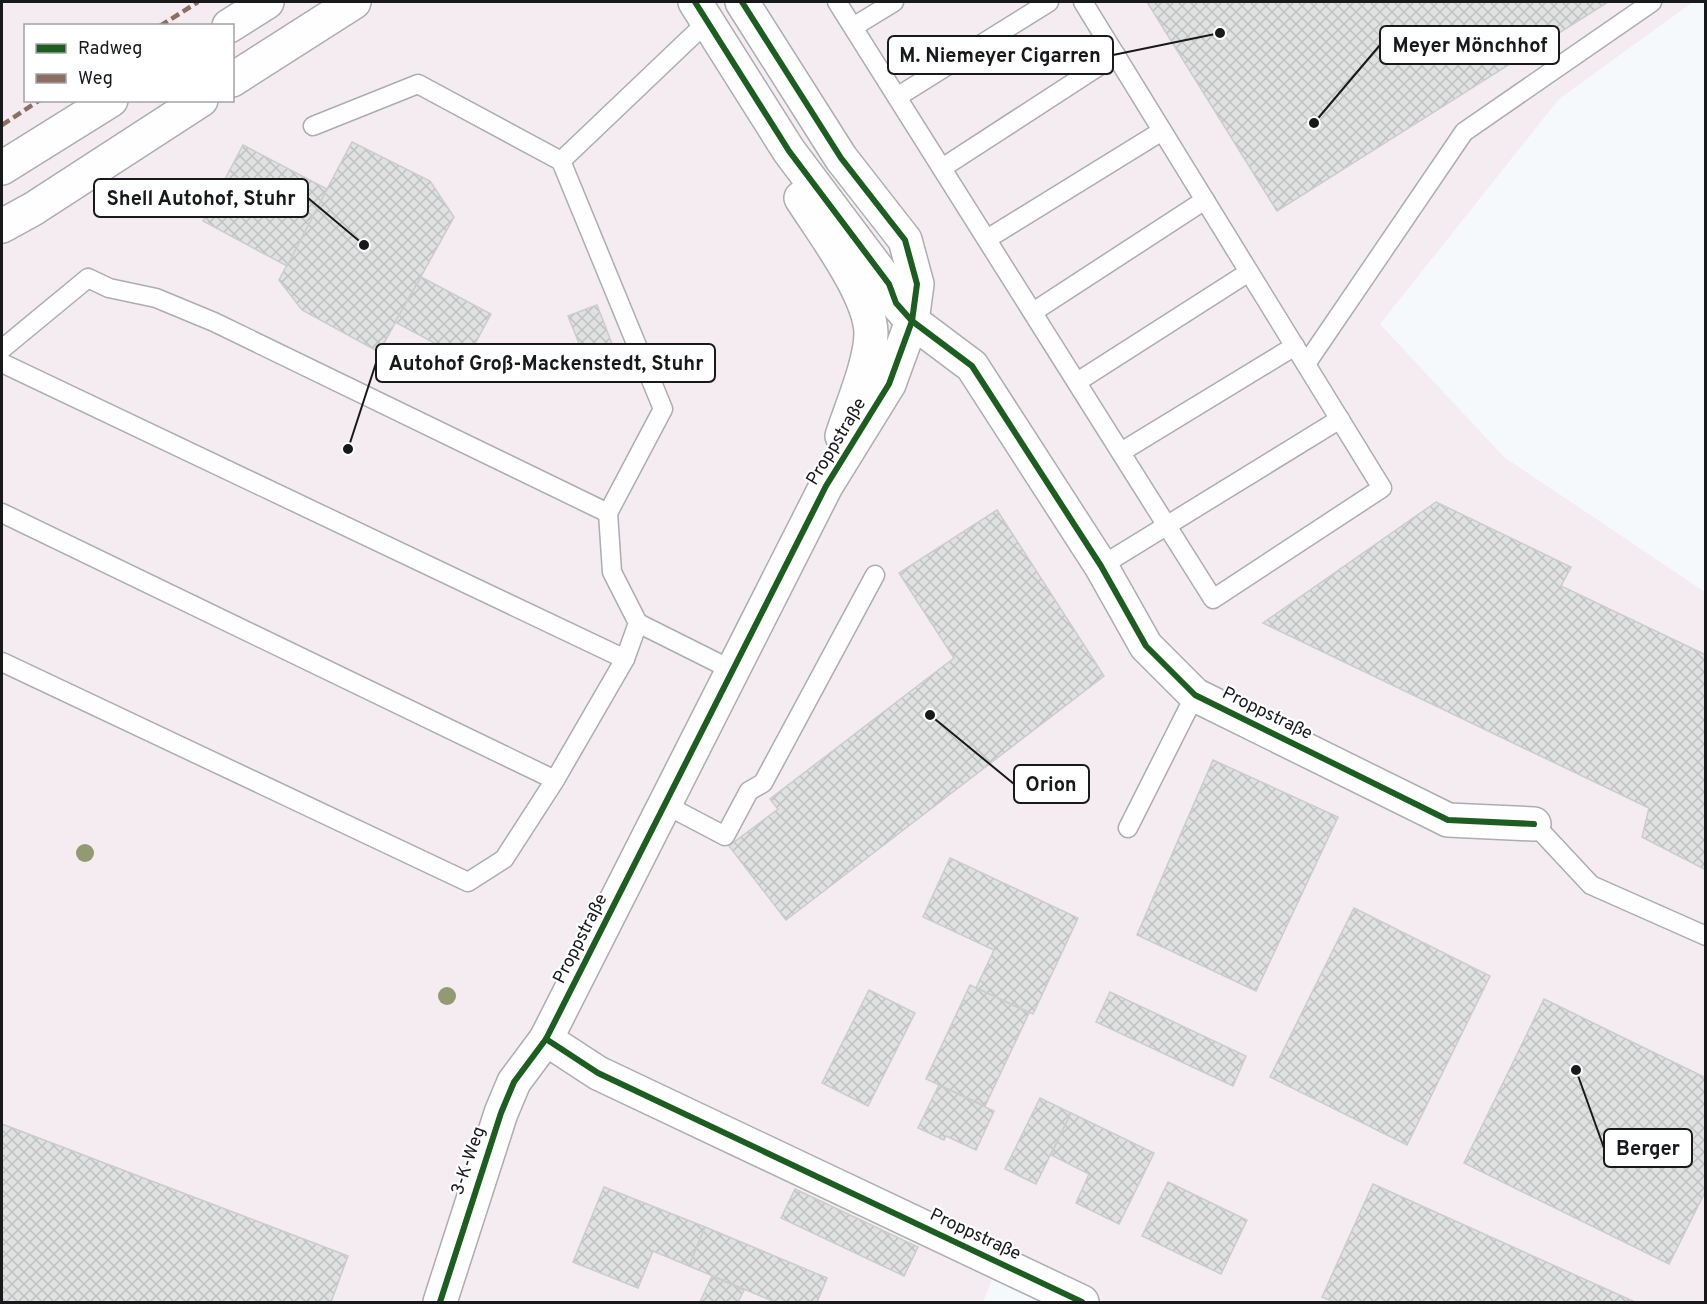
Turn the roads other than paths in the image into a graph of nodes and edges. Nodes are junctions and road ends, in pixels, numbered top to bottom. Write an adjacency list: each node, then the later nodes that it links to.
1 (267, 2): 10 (street)
2 (354, 2): 13 (street)
3 (742, 2): 28 (street, Proppstraße)
4 (837, 2): 11 (lane)
5 (894, 2): 11 (lane)
6 (1049, 2): 14 (lane)
7 (1083, 2): 12 (lane)
8 (1652, 2): 33 (lane)
9 (701, 11): 19 (street, Proppstraße); 20 (lane, Proppstraße)
10 (232, 24)
11 (853, 27): 14 (lane)
12 (1116, 55): 18 (lane); 22 (lane)
13 (234, 79)
14 (897, 97): 22 (lane)
15 (108, 102): 21 (street)
16 (198, 102): 24 (street)
17 (314, 126): 20 (lane)
18 (1162, 130): 23 (lane); 25 (lane)
19 (789, 151): 28 (street, Proppstraße); 29 (street, Proppstraße)
20 (561, 161): 39 (lane)
21 (2, 168)
22 (942, 168): 25 (lane)
23 (1205, 200): 26 (lane); 27 (lane)
24 (2, 226)
25 (987, 239): 27 (lane)
26 (1249, 272): 30 (lane); 34 (lane)
27 (1033, 312): 34 (lane)
28 (912, 321): 29 (street); 37 (street, Proppstraße); 41 (street, Proppstraße)
29 (871, 332): 37 (street, Proppstraße)
30 (1295, 346): 33 (lane); 36 (lane)
31 (2, 349): 39 (lane)
32 (2, 363): 44 (lane)
33 (1306, 364): 35 (lane)
34 (1077, 382): 36 (lane)
35 (1340, 419): 40 (lane); 40 (lane)
36 (1121, 452): 40 (lane)
37 (826, 486): 46 (street, Proppstraße)
38 (2, 513): 48 (lane)
39 (608, 513): 43 (lane)
40 (1167, 524): 41 (lane)
41 (1101, 566): 47 (street, Proppstraße)
42 (875, 575): 49 (lane)
43 (638, 623): 44 (lane); 46 (lane)
44 (625, 659): 48 (lane)
45 (2, 662): 48 (lane)
46 (734, 671): 49 (street, Proppstraße)
47 (1195, 695): 50 (street, Proppstraße); 51 (lane)
48 (555, 780)
49 (666, 805): 53 (street, Proppstraße)
50 (1534, 824): 52 (lane)
51 (1128, 828)
52 (1706, 936)
53 (546, 1039): 54 (street, 3-K-Weg); 55 (street, Proppstraße)
54 (440, 1302)
55 (1082, 1302)

